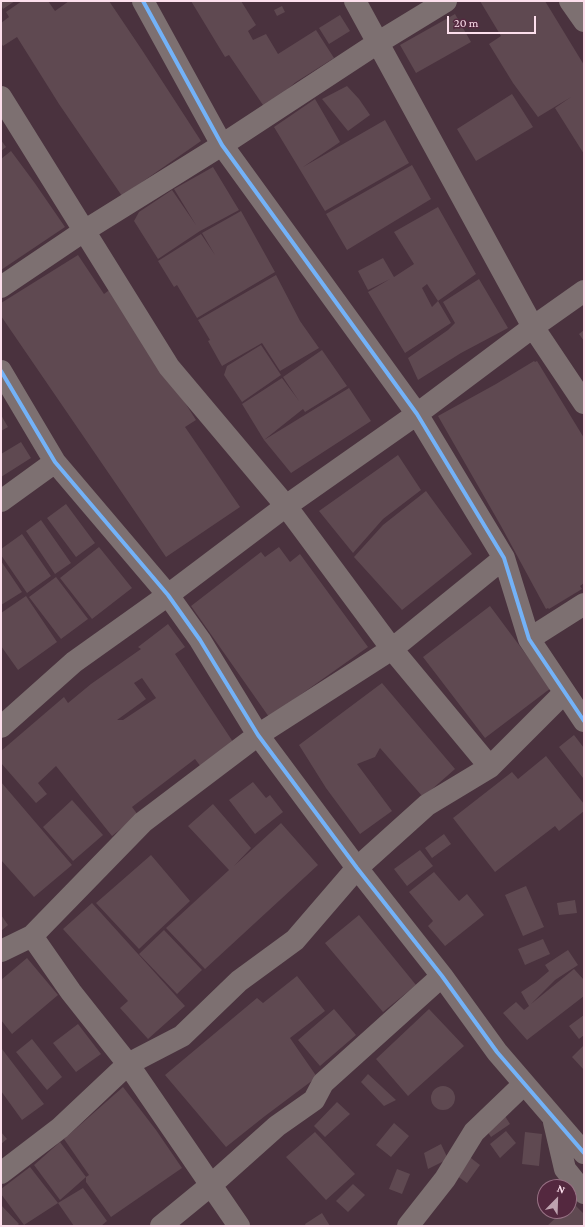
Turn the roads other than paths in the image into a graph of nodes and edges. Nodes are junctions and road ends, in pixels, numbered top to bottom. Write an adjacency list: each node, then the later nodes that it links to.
1 (144, 1): 8 (street)
2 (355, 1): 6 (street)
3 (446, 1): 6 (street)
4 (570, 1): 5 (street)
5 (584, 21)
6 (379, 42): 8 (street); 12 (street)
7 (1, 97): 9 (street)
8 (222, 145): 9 (street); 15 (street)
9 (84, 231): 10 (street); 18 (street)
10 (1, 287)
11 (584, 291): 12 (street)
12 (533, 327): 14 (street); 15 (street)
13 (1, 371): 16 (street)
14 (584, 403)
15 (417, 414): 18 (street); 19 (street)
16 (56, 462): 17 (street); 20 (street)
17 (1, 501)
18 (286, 506): 20 (street); 23 (street)
19 (504, 558): 22 (street); 23 (street)
20 (168, 595): 26 (street); 27 (street)
21 (584, 604): 22 (street)
22 (529, 639): 24 (street)
23 (392, 649): 27 (street); 28 (street)
24 (564, 693): 25 (street); 28 (street)
25 (584, 721)
26 (1, 727)
27 (258, 734): 29 (street); 30 (street)
28 (490, 767): 29 (street)
29 (357, 868): 32 (street); 33 (street)
30 (32, 936): 31 (street); 33 (street)
31 (1, 951)
32 (442, 976): 34 (street); 38 (street)
33 (128, 1064): 37 (street); 38 (street)
34 (524, 1084): 35 (street); 42 (street)
35 (552, 1116): 36 (street); 39 (street)
36 (584, 1153)
37 (1, 1173)
38 (211, 1185): 40 (street); 41 (street)
39 (584, 1193)
40 (161, 1226)
41 (239, 1226)
42 (408, 1226)

